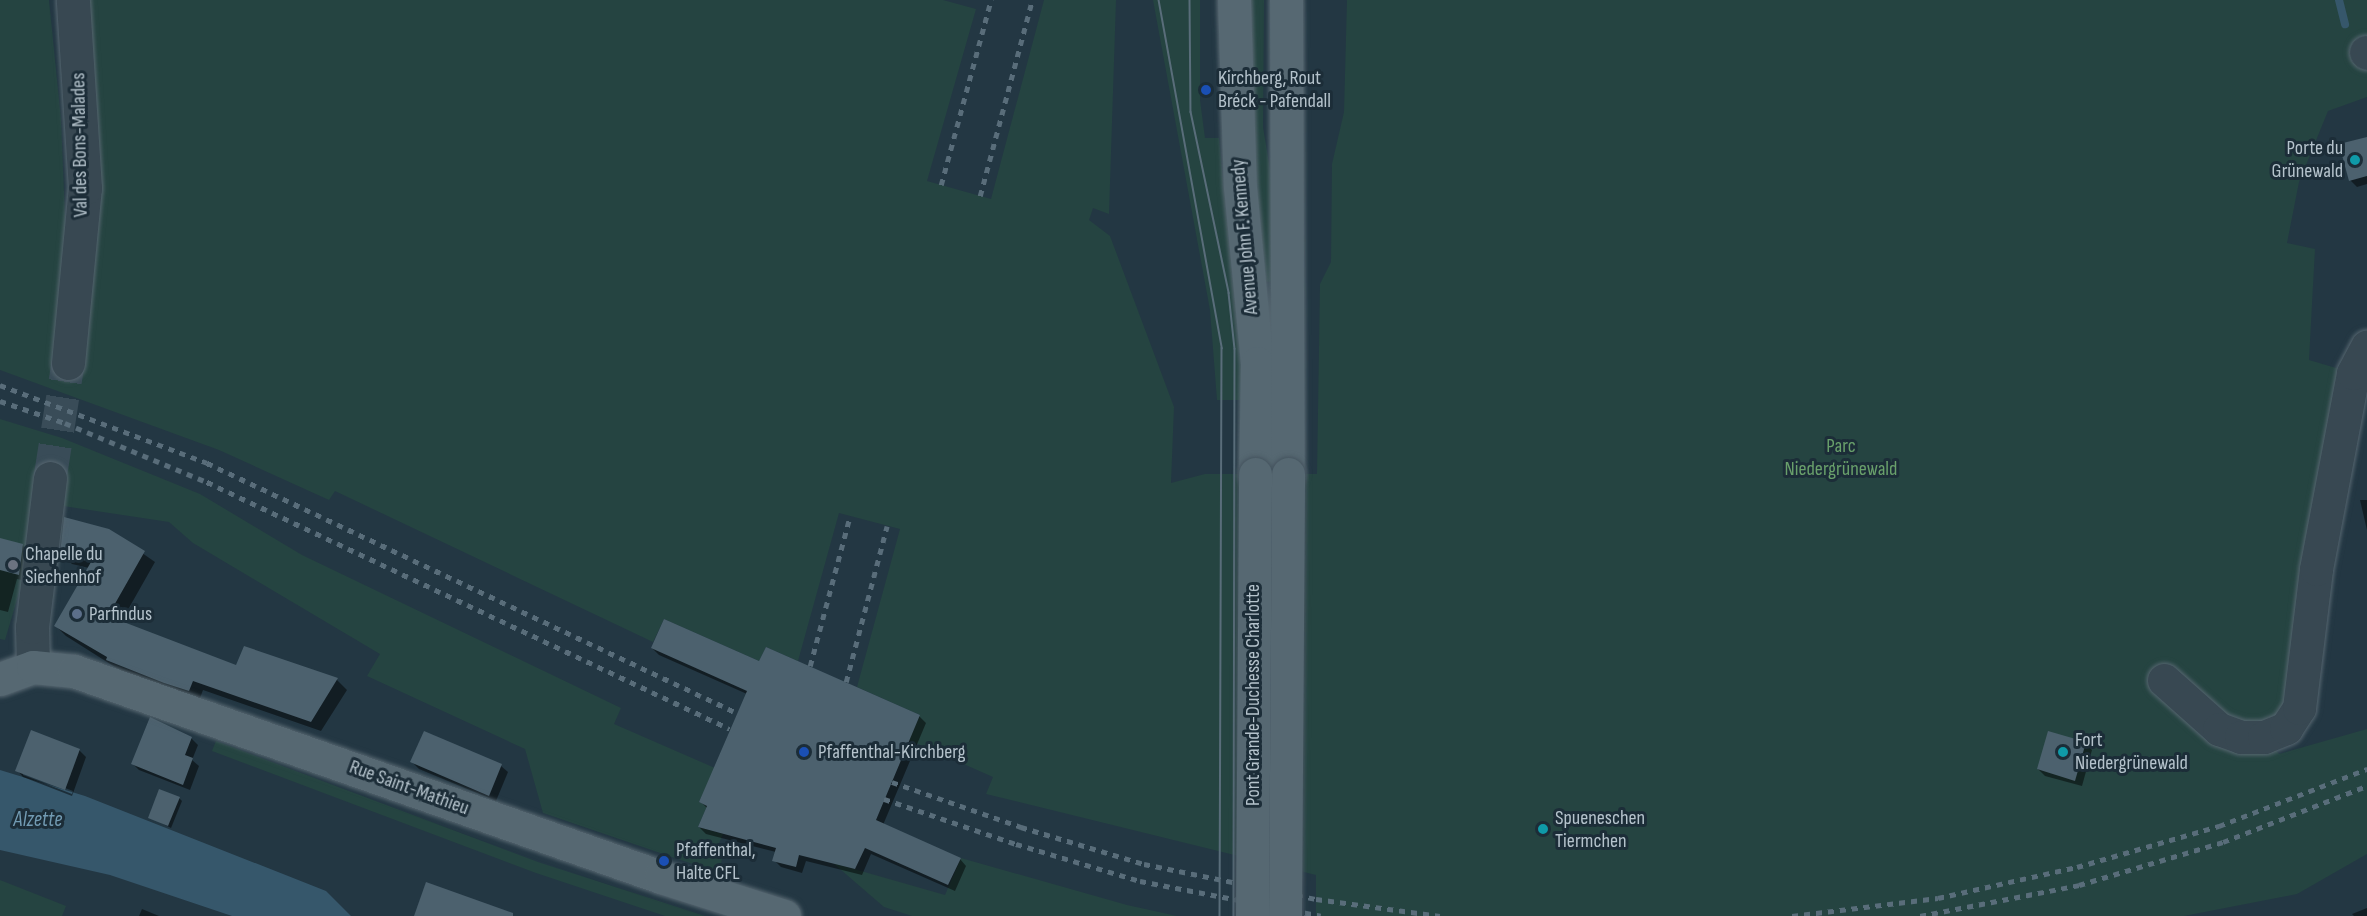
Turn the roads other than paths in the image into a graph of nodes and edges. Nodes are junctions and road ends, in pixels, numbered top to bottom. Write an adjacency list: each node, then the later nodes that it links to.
1 (73, 0): 5 (street, Val des Bons-Malades)
2 (1234, 0): 6 (main road, Avenue John F. Kennedy)
3 (1286, 0): 7 (main road, Avenue John F. Kennedy)
4 (2367, 347): 11 (street)
5 (68, 363)
6 (1255, 474): 13 (main road, Pont Grande-Duchesse Charlotte, bridge)
7 (1288, 474): 14 (main road, Pont Grande-Duchesse Charlotte, bridge)
8 (50, 478): 9 (street)
9 (33, 667): 10 (main road); 12 (main road, Rue Saint-Mathieu)
10 (0, 679)
11 (2164, 680)
12 (784, 916)
13 (1252, 916)
14 (1285, 916)

